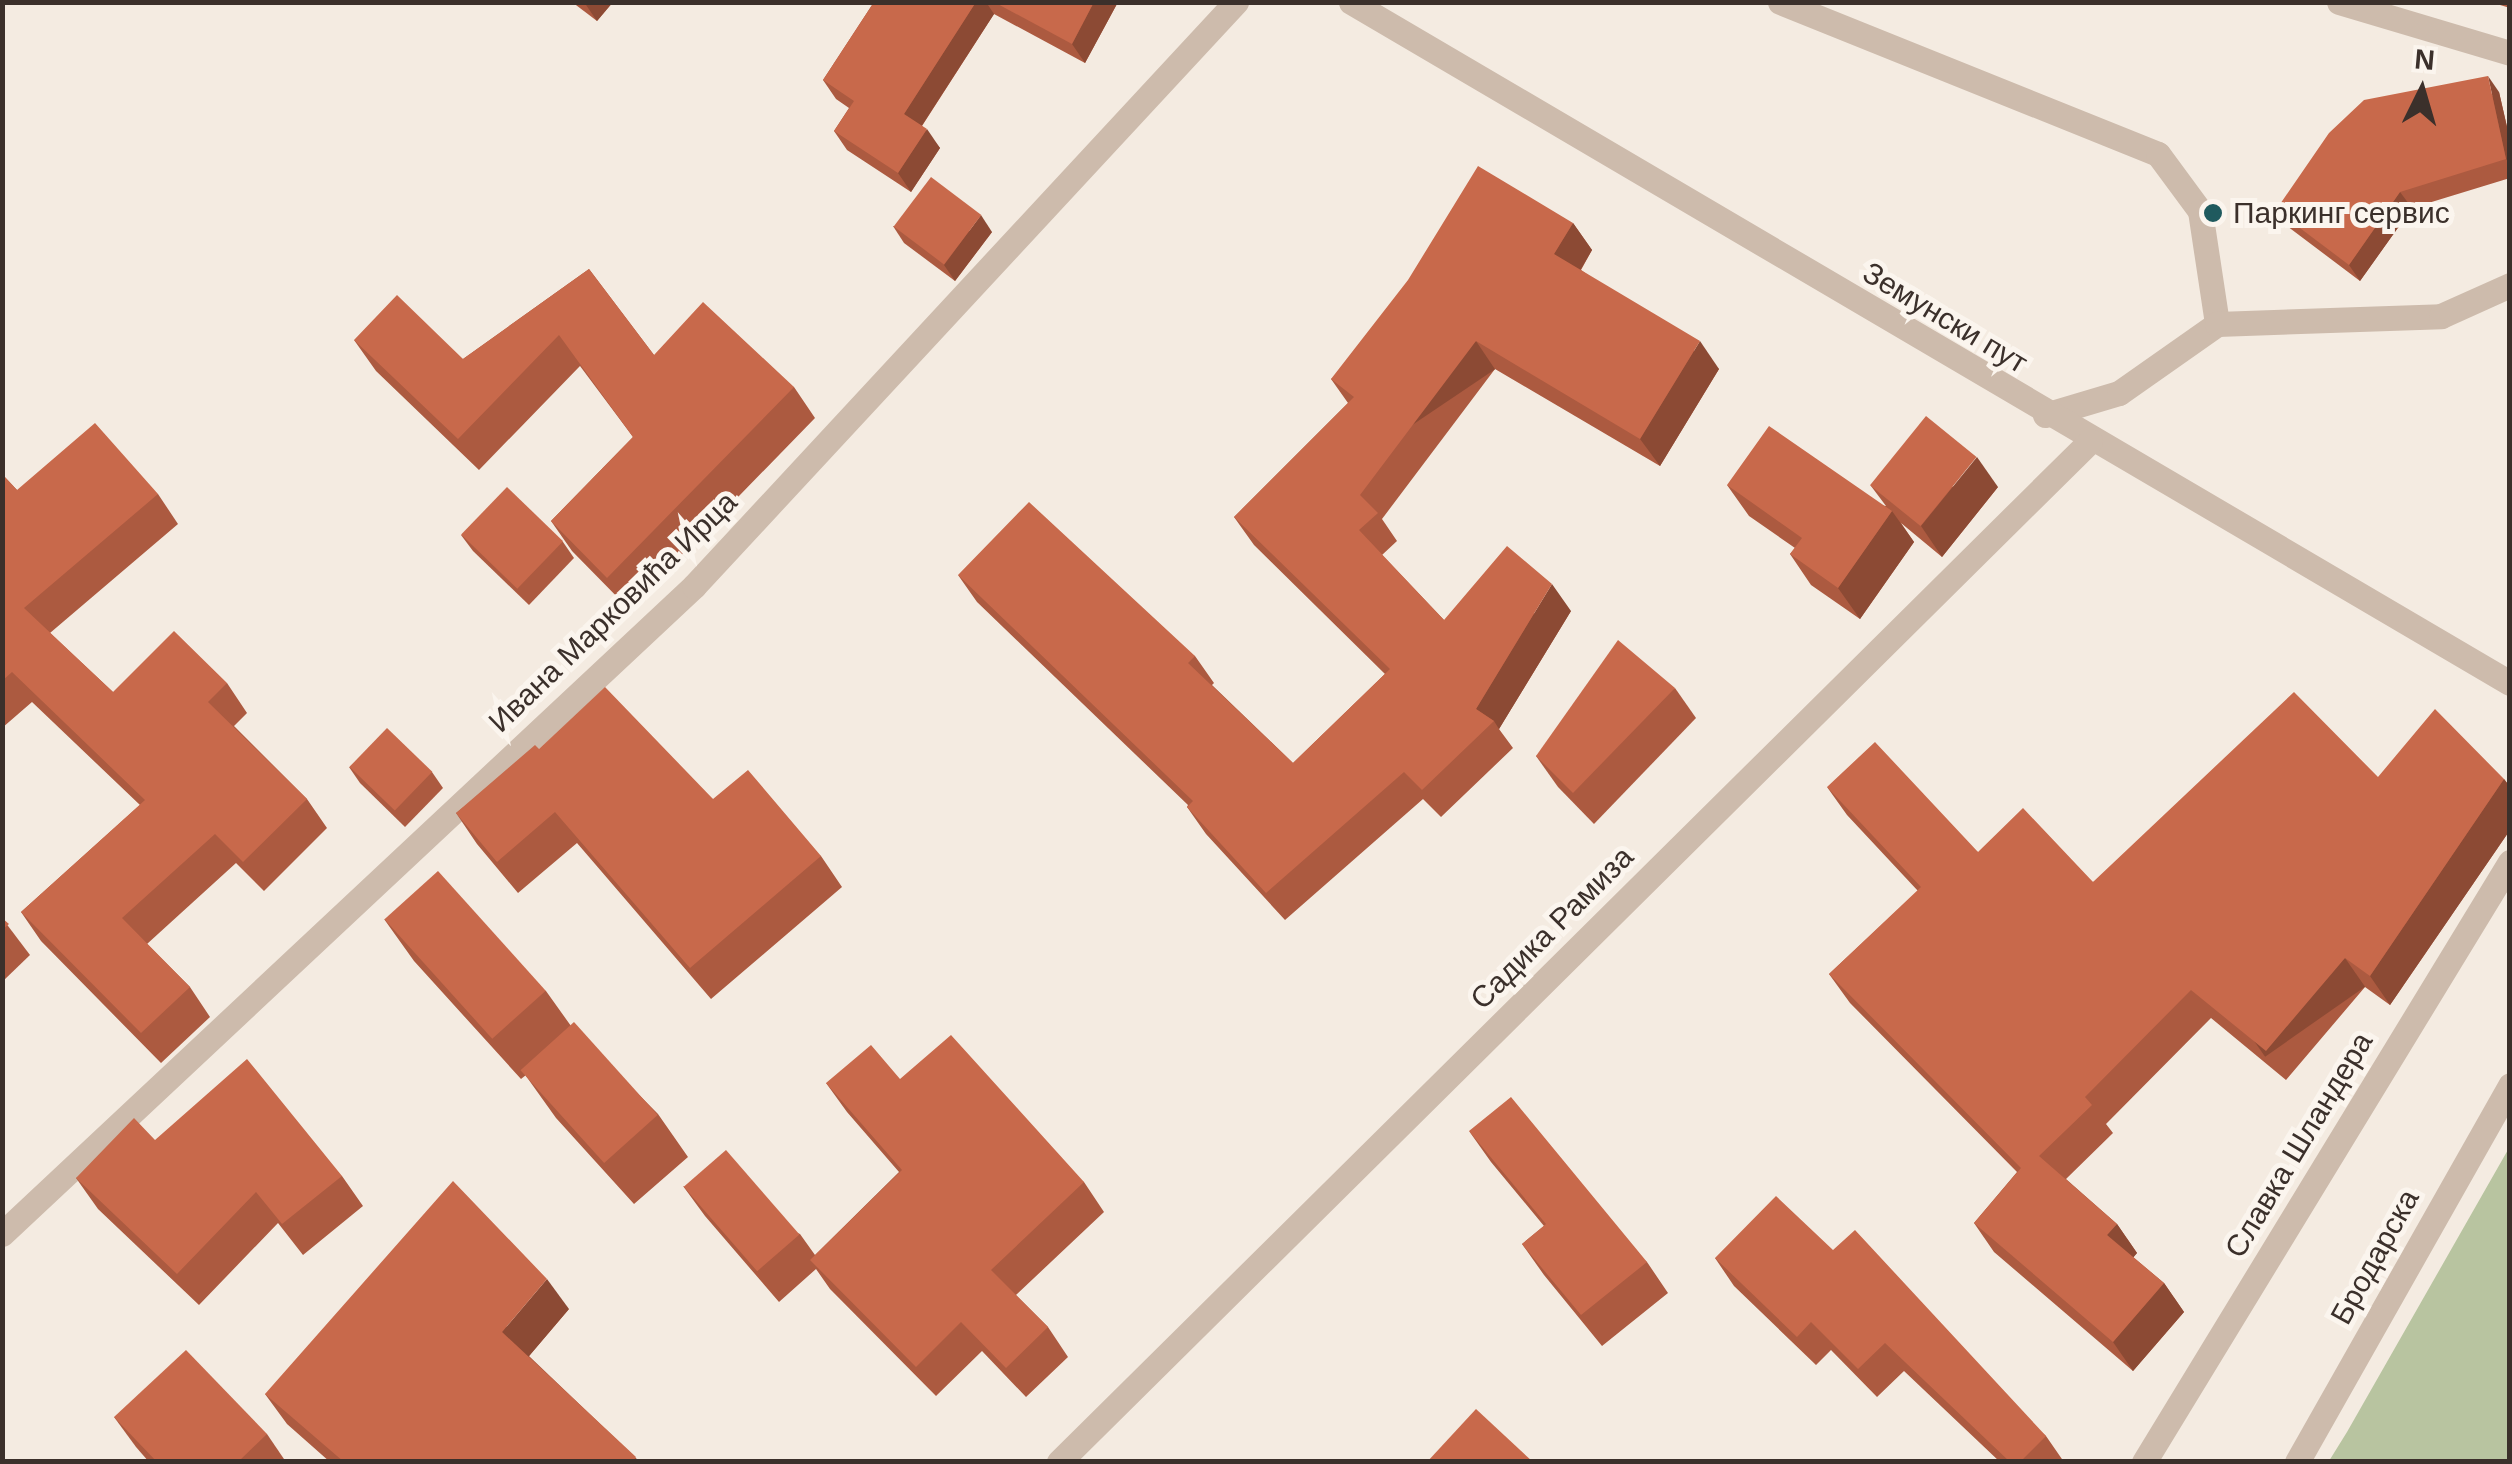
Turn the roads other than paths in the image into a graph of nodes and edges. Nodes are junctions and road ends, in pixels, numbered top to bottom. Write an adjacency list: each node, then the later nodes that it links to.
1 (1236, 2): 13 (street, Ивана Марковића Ирца)
2 (1350, 2): 8 (street, Земунски пут)
3 (1780, 2): 7 (street)
4 (2338, 2): 5 (street)
5 (2510, 54)
6 (2510, 285): 7 (street)
7 (2217, 324): 8 (street)
8 (2044, 414): 9 (street, Земунски пут)
9 (2090, 441): 10 (street, Земунски пут); 14 (street, Садика Рамиза)
10 (2510, 683)
11 (2510, 862): 15 (street, Славка Шландера)
12 (2510, 1085): 16 (street, Бродарска)
13 (2, 1234)
14 (1059, 1462)
15 (2144, 1462)
16 (2298, 1462)

